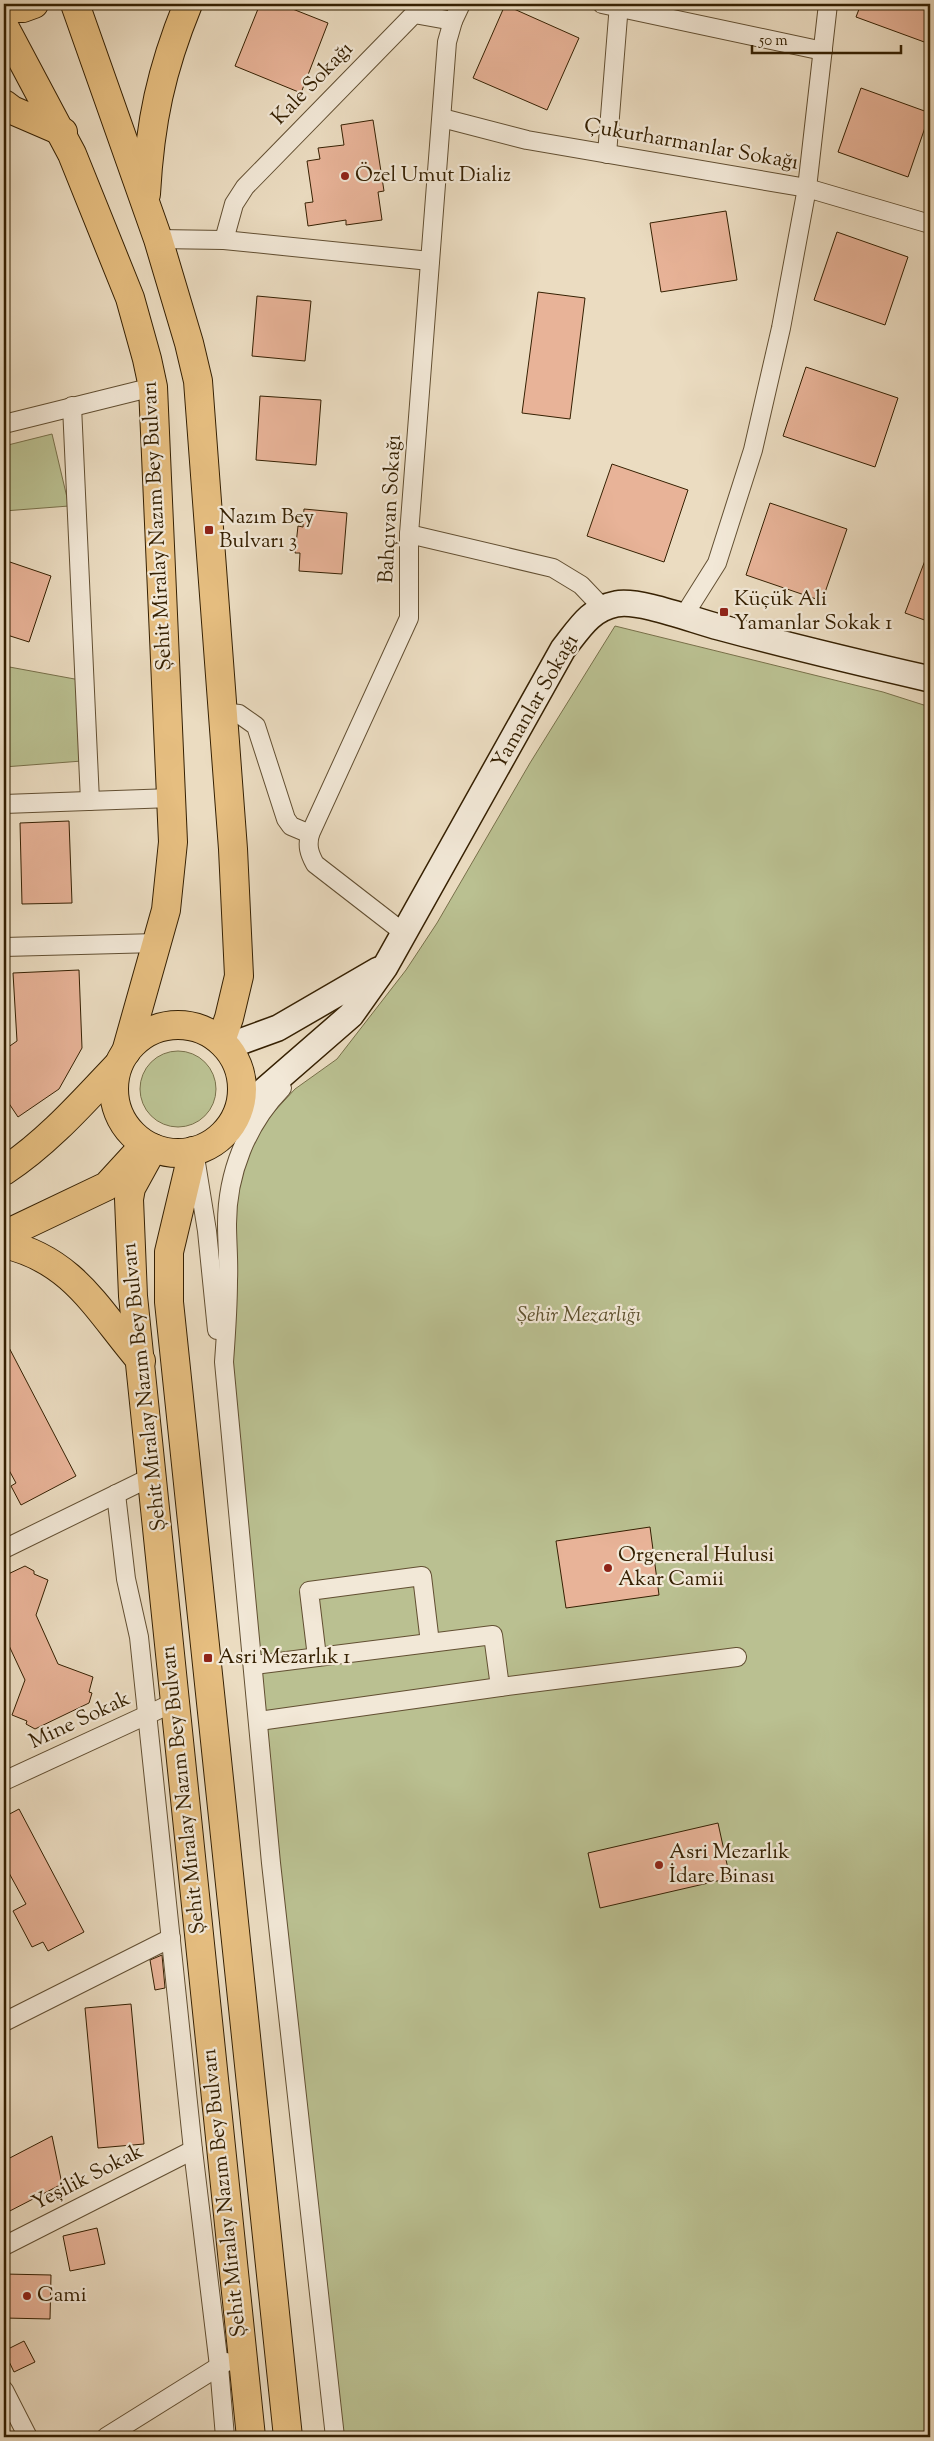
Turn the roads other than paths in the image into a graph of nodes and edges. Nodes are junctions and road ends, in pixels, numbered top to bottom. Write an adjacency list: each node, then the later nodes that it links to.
1 (34, 4): 7 (main road)
2 (75, 4): 17 (main road)
3 (188, 4): 17 (main road)
4 (461, 4): 9 (street)
5 (828, 4): 11 (street)
6 (613, 5): 11 (street); 15 (street)
7 (4, 8)
8 (414, 9): 9 (street, Kale Sokağı); 20 (street, Kale Sokağı)
9 (453, 21): 13 (street, Bahçıvan Sokağı)
10 (4, 26): 14 (main road, Şehit Miralay Nazım Bey Bulvarı)
11 (823, 51): 16 (street)
12 (4, 104): 14 (main road)
13 (442, 118): 15 (street, Çukurharmanlar Sokağı); 21 (street, Bahçıvan Sokağı)
14 (63, 132): 22 (main road, Şehit Miralay Nazım Bey Bulvarı)
15 (607, 154): 16 (street, Çukurharmanlar Sokağı)
16 (807, 188): 18 (street, Çukurharmanlar Sokağı); 27 (street)
17 (145, 205): 19 (main road)
18 (930, 224)
19 (158, 239): 20 (street); 29 (main road)
20 (224, 240): 21 (street)
21 (430, 261): 25 (street, Bahçıvan Sokağı)
22 (153, 387): 23 (street); 30 (main road, Şehit Miralay Nazım Bey Bulvarı)
23 (72, 406): 24 (street); 31 (street)
24 (4, 424)
25 (409, 534): 26 (street); 33 (street, Bahçıvan Sokağı)
26 (602, 607): 27 (street); 34 (street, Yamanlar Sokağı)
27 (683, 617): 28 (street)
28 (930, 679)
29 (222, 712): 33 (street); 38 (main road)
30 (172, 798): 31 (street); 35 (main road, Şehit Miralay Nazım Bey Bulvarı)
31 (90, 801): 32 (street)
32 (4, 804)
33 (310, 834): 34 (street)
34 (404, 933): 37 (street, Yamanlar Sokağı)
35 (158, 942): 36 (street); 39 (main road, Şehit Miralay Nazım Bey Bulvarı)
36 (4, 948)
37 (385, 967): 38 (street); 40 (street, Yamanlar Sokağı)
38 (223, 1044): 39 (main road); 41 (main road)
39 (122, 1058): 42 (main road); 44 (main road)
40 (293, 1066): 41 (street, Yamanlar Sokağı); 48 (street)
41 (236, 1115): 43 (main road)
42 (149, 1146): 43 (main road); 45 (main road); 47 (main road, Şehit Miralay Nazım Bey Bulvarı)
43 (194, 1151): 48 (street); 71 (main road, Şehit Miralay Nazım Bey Bulvarı)
44 (4, 1171)
45 (4, 1235)
46 (4, 1244): 47 (main road)
47 (141, 1361): 49 (main road, Şehit Miralay Nazım Bey Bulvarı)
48 (224, 1362): 55 (street)
49 (153, 1476): 50 (street); 57 (main road, Şehit Miralay Nazım Bey Bulvarı)
50 (116, 1494): 51 (street); 58 (street)
51 (4, 1549)
52 (430, 1643): 53 (street); 53 (street); 56 (street)
53 (317, 1657): 55 (street)
54 (737, 1657): 56 (street)
55 (254, 1665): 59 (street)
56 (500, 1687): 59 (street)
57 (175, 1702): 58 (street, Mine Sokak); 65 (main road, Şehit Miralay Nazım Bey Bulvarı)
58 (148, 1714): 60 (street, Mine Sokak); 61 (street)
59 (259, 1721): 72 (street)
60 (4, 1781)
61 (171, 1938): 62 (street); 63 (street)
62 (4, 2022)
63 (193, 2150): 64 (street, Yeşilik Sokak); 65 (street)
64 (4, 2246)
65 (230, 2359): 68 (street); 69 (street); 70 (main road, Şehit Miralay Nazım Bey Bulvarı)
66 (4, 2390): 67 (street)
67 (28, 2437)
68 (106, 2437)
69 (225, 2437)
70 (251, 2437)
71 (288, 2437)
72 (335, 2437)

